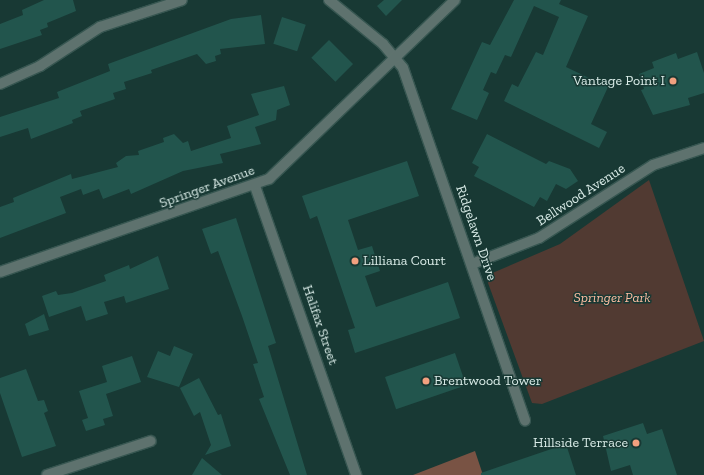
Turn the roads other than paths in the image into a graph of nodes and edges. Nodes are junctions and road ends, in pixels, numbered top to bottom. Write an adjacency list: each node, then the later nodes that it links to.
1 (182, 0): 5 (street)
2 (329, 0): 4 (street, Ridgelawn Drive)
3 (455, 0): 4 (street, Springer Avenue)
4 (395, 58): 7 (street, Springer Avenue); 8 (street, Ridgelawn Drive)
5 (0, 84)
6 (704, 148): 8 (street, Bellwood Avenue)
7 (256, 186): 9 (street, Springer Avenue); 13 (street, Halifax Street)
8 (472, 264): 10 (street, Ridgelawn Drive)
9 (0, 272)
10 (525, 422)
11 (151, 441): 12 (street)
12 (47, 475)
13 (356, 475)

